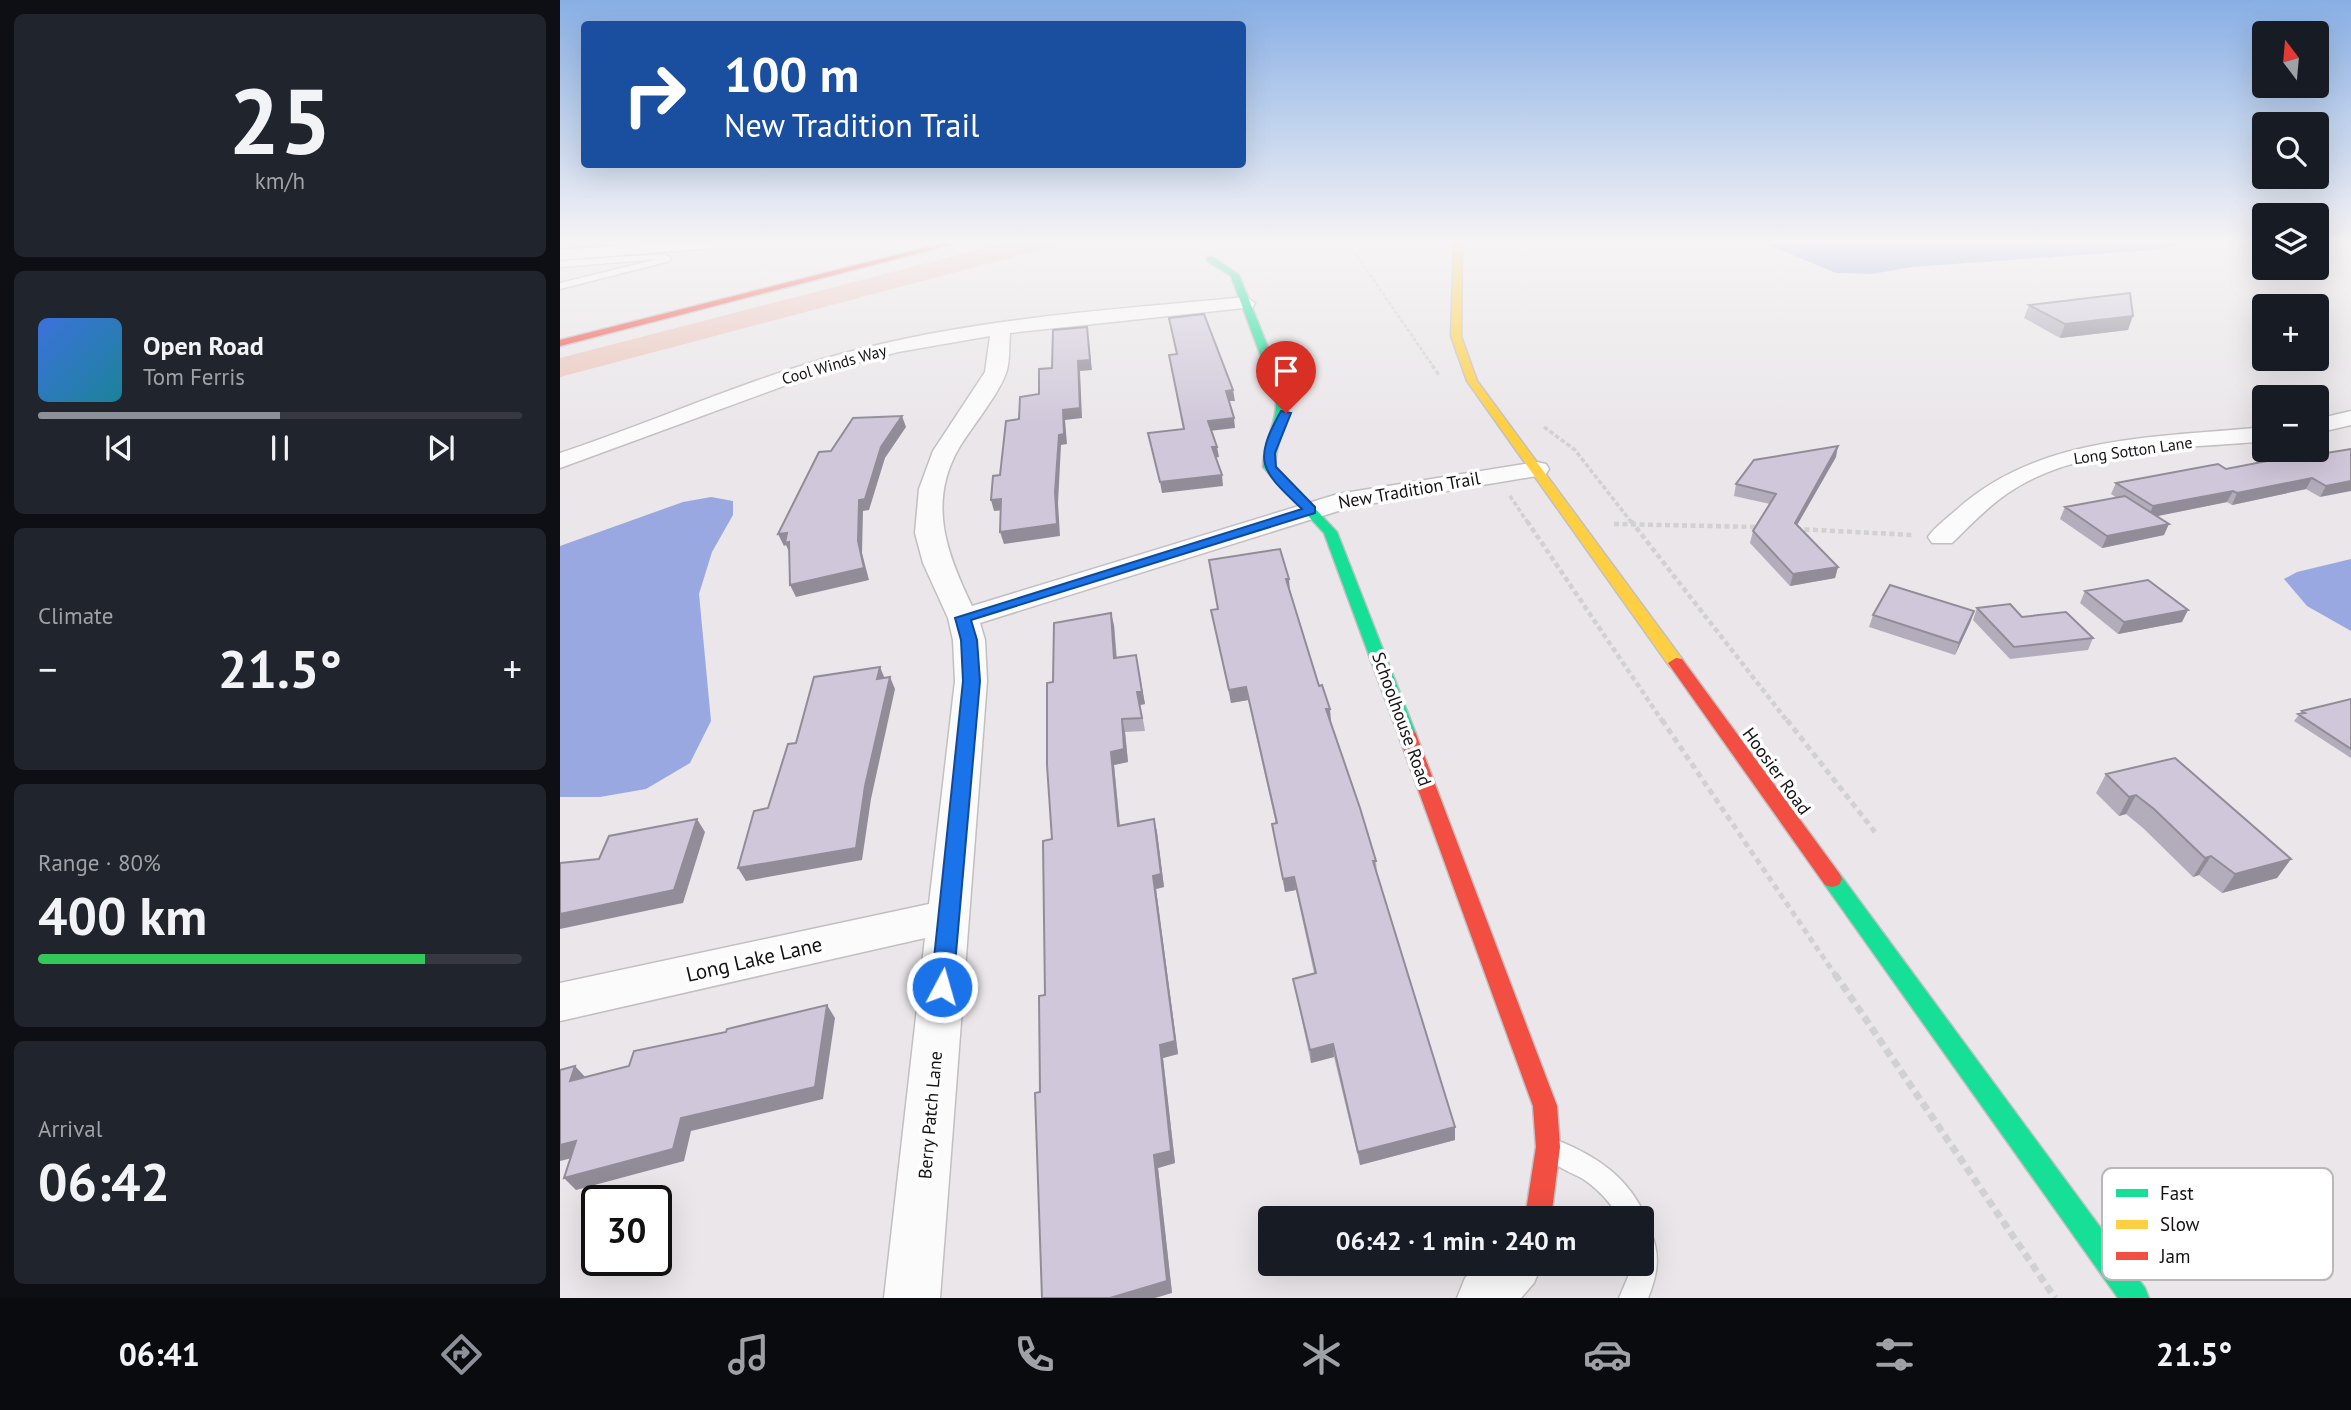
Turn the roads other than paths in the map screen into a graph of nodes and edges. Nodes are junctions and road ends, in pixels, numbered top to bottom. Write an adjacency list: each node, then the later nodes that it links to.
1 (1246, 303): 12 (main road, Schoolhouse Road)
2 (715, 304): 6 (main road)
3 (1240, 304): 5 (street, Cool Winds Way)
4 (1455, 304): 11 (main road, Hoosier Road)
5 (1001, 328): 10 (street, Cool Winds Way); 14 (street, Berry Patch Lane)
6 (560, 343)
7 (2351, 418): 8 (street)
8 (2329, 423)
9 (2252, 435): 13 (street, Long Sotton Lane)
10 (560, 461)
11 (1531, 461): 12 (street, New Tradition Trail); 12 (street, New Tradition Trail); 20 (main road, Hoosier Road)
12 (1302, 503): 14 (street, New Tradition Trail); 17 (main road, Schoolhouse Road)
13 (1942, 537)
14 (958, 608): 15 (street, Berry Patch Lane)
15 (949, 916): 16 (street, Long Lake Lane); 24 (street, Berry Patch Lane)
16 (560, 1002)
17 (1548, 1147): 18 (main road, Schoolhouse Road); 19 (lane)
18 (1540, 1206)
19 (1626, 1206)
20 (2102, 1252)
21 (1504, 1276): 25 (street)
22 (1643, 1276): 26 (lane)
23 (2122, 1280): 27 (main road, Hoosier Road)
24 (912, 1298)
25 (1485, 1298)
26 (1633, 1298)
27 (2135, 1298)

